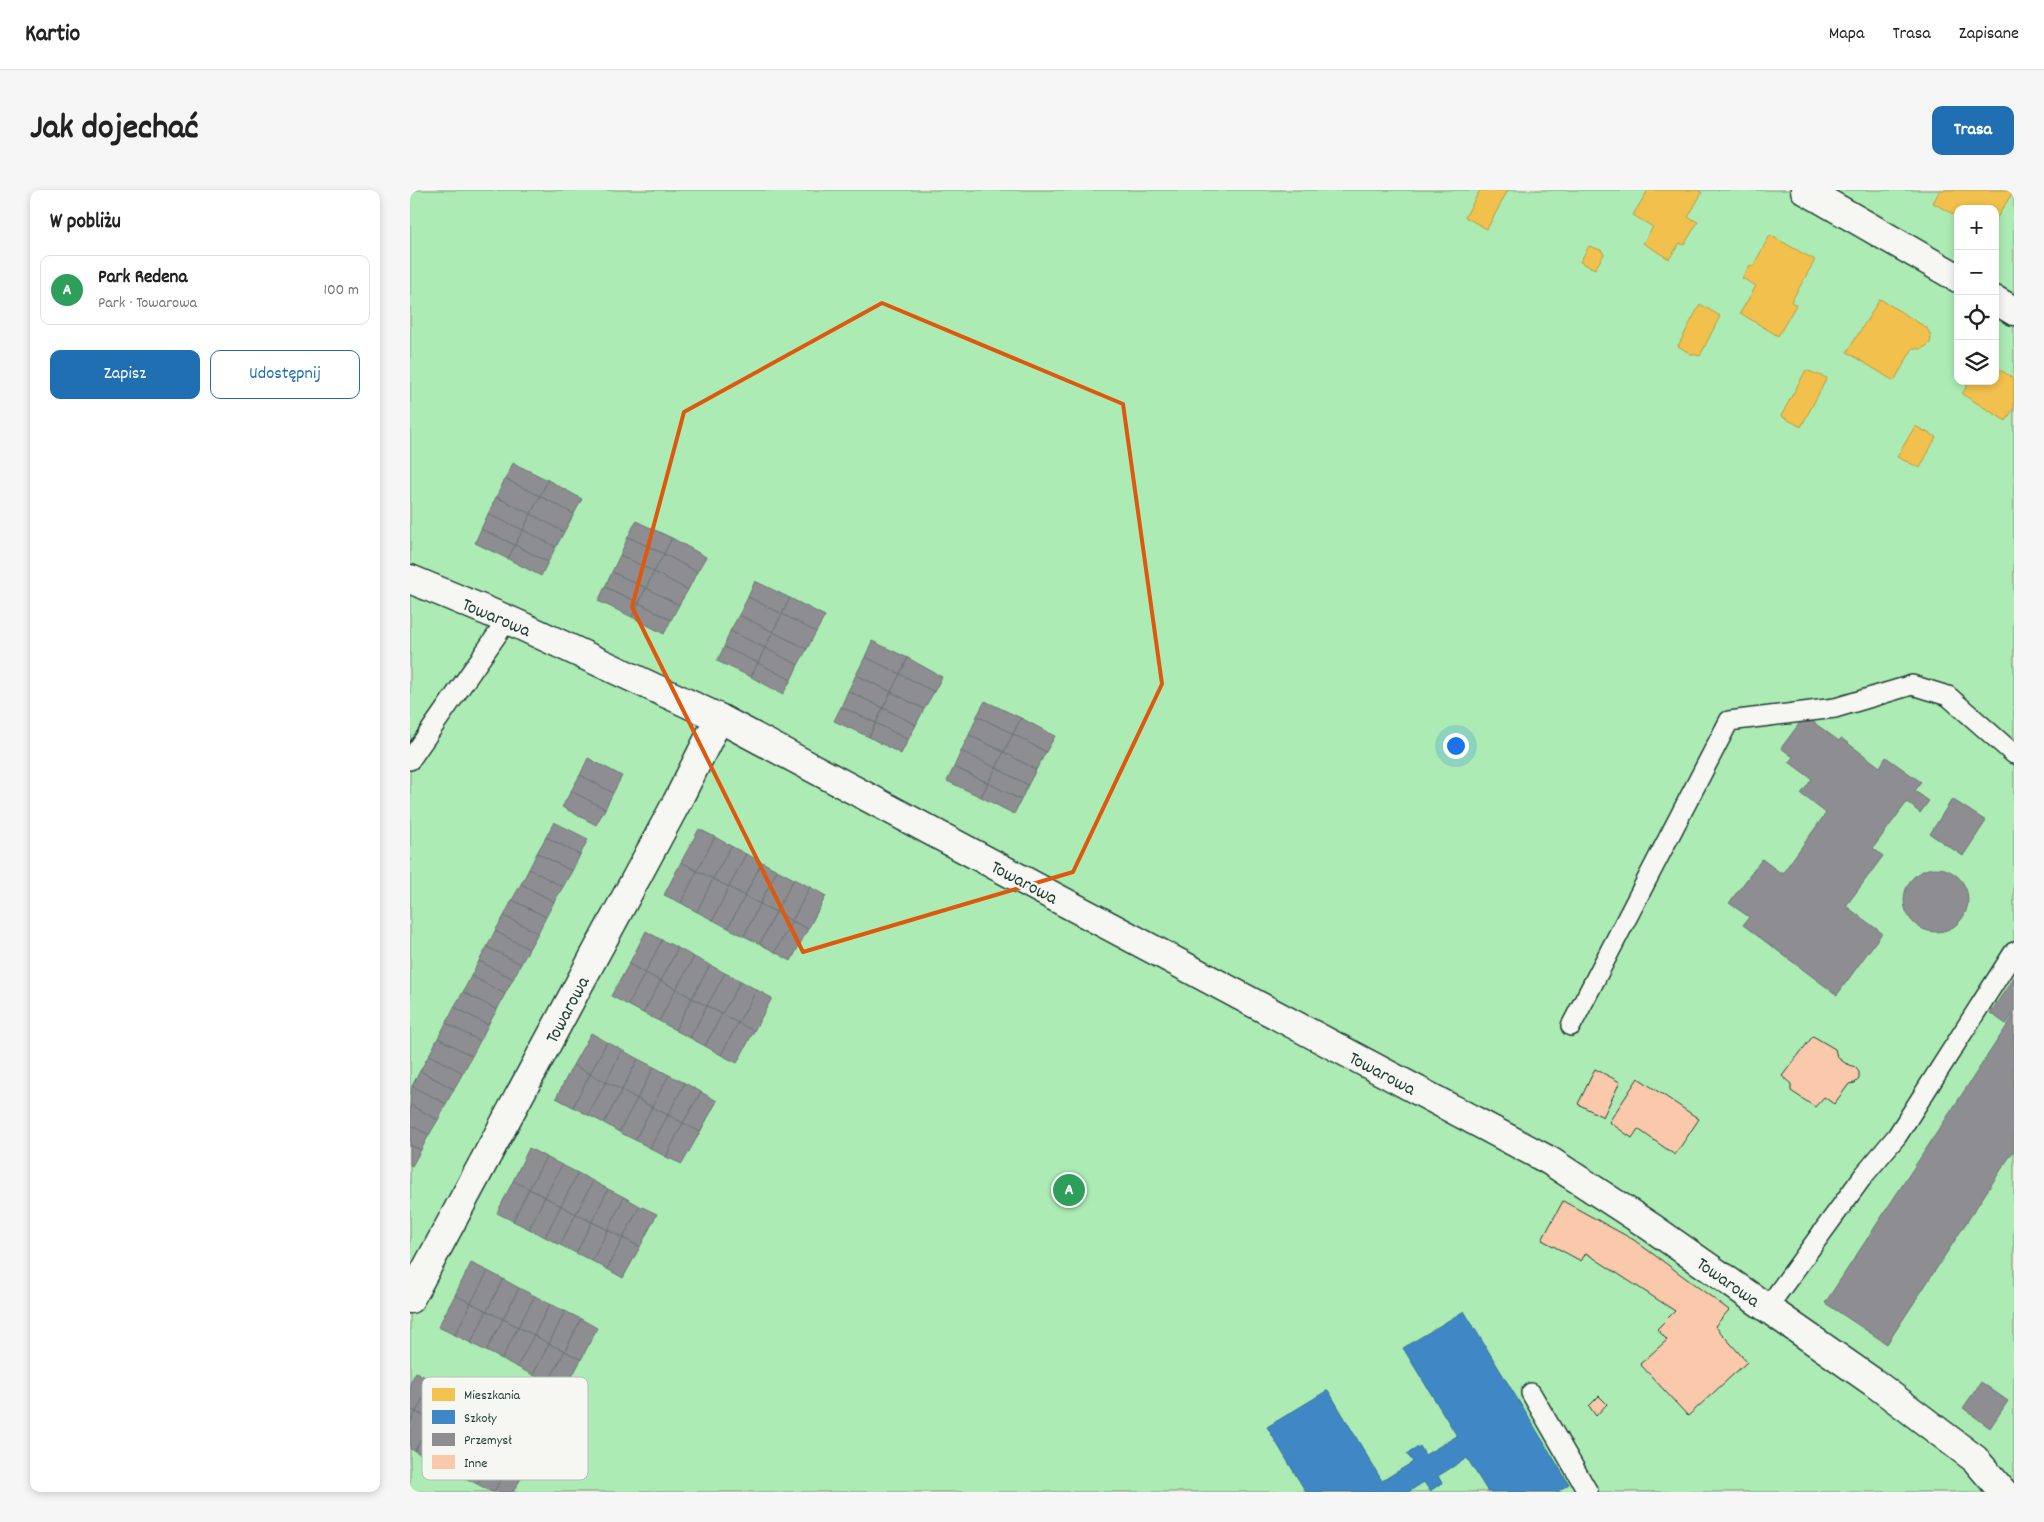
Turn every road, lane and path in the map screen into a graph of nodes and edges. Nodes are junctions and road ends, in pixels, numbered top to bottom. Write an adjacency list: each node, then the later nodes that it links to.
1 (1805, 190): 2 (street)
2 (1954, 276)
3 (1999, 302): 4 (street)
4 (2014, 311)
5 (410, 579): 6 (street, Towarowa)
6 (508, 619): 7 (street, Towarowa); 9 (lane)
7 (719, 718): 12 (street, Towarowa); 13 (street, Towarowa)
8 (2014, 754): 11 (lane)
9 (410, 760)
10 (2014, 952): 13 (lane)
11 (1572, 1026)
12 (410, 1299)
13 (1767, 1308): 16 (street, Towarowa)
14 (1531, 1393): 15 (lane)
15 (1588, 1492)
16 (2003, 1492)

